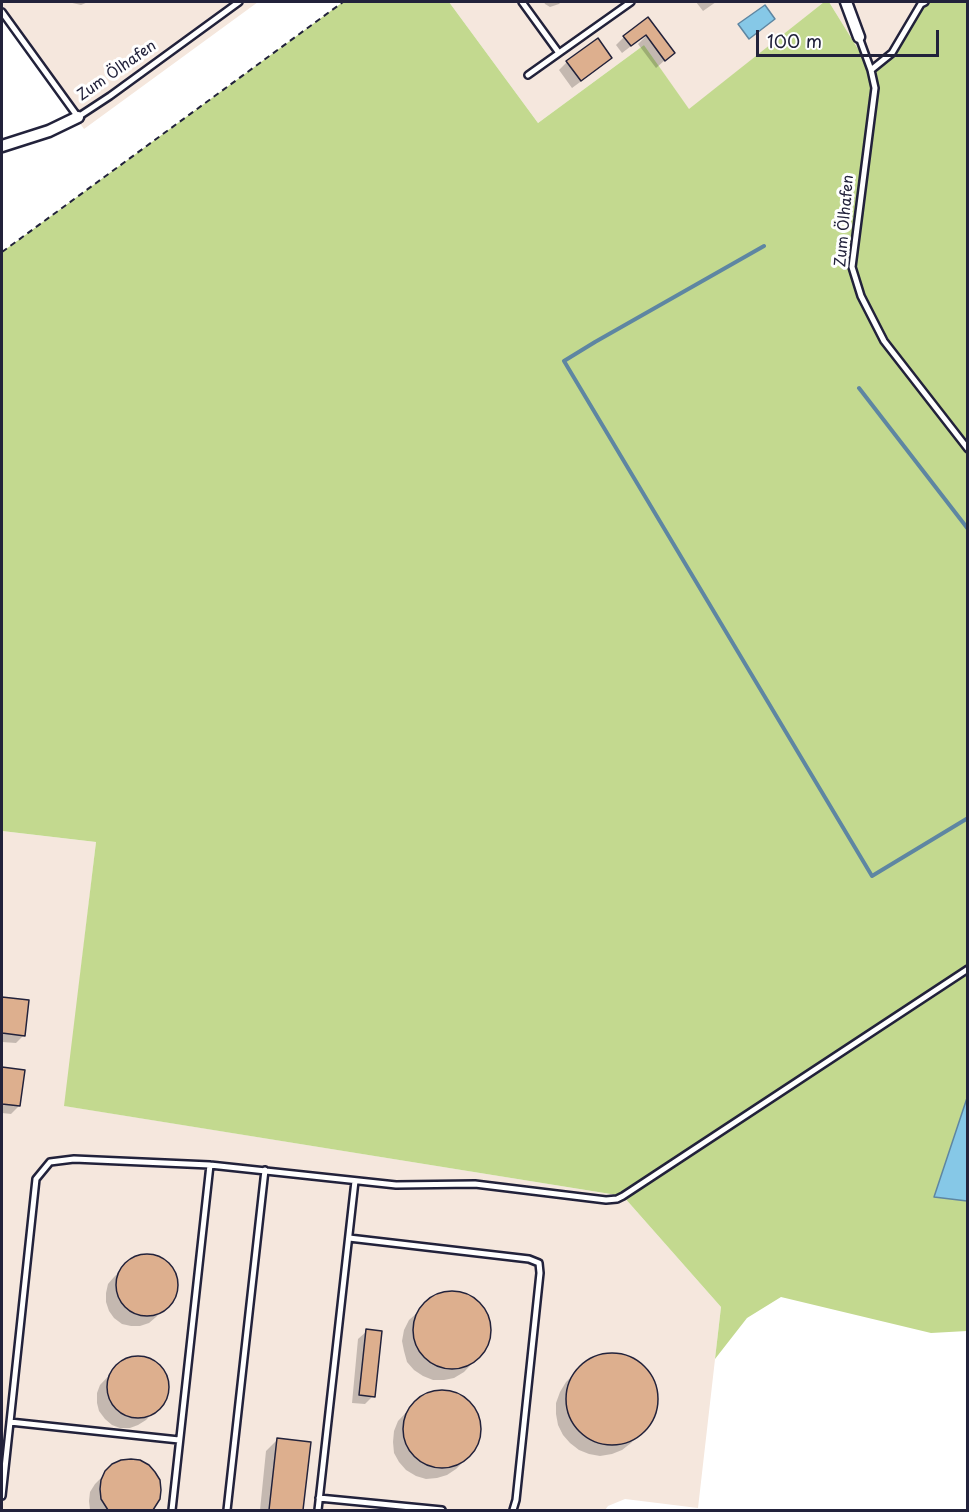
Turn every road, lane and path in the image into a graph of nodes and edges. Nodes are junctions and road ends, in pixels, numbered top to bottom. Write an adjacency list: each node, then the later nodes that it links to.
1 (239, 2): 12 (lane, Zum Ölhafen)
2 (343, 2): 14 (path)
3 (522, 2): 9 (lane)
4 (631, 2): 9 (lane)
5 (846, 2): 8 (street, Zum Ölhafen)
6 (925, 2): 10 (lane)
7 (2, 12): 12 (lane)
8 (859, 37): 10 (lane, Zum Ölhafen)
9 (559, 52): 11 (lane)
10 (871, 70): 15 (lane, Zum Ölhafen)
11 (528, 75)
12 (78, 117): 13 (street, Zum Ölhafen)
13 (2, 146)
14 (2, 252)
15 (968, 449)
16 (968, 969): 19 (lane)
17 (210, 1165): 18 (lane); 21 (lane); 22 (lane)
18 (265, 1170): 19 (lane); 26 (lane)
19 (355, 1181): 20 (lane)
20 (349, 1238): 24 (lane); 29 (lane)
21 (10, 1422): 22 (lane); 23 (lane)
22 (179, 1440): 25 (lane)
23 (2, 1496)
24 (319, 1498): 27 (lane); 28 (lane)
25 (172, 1510)
26 (227, 1510)
27 (318, 1510)
28 (442, 1510)
29 (513, 1510)

